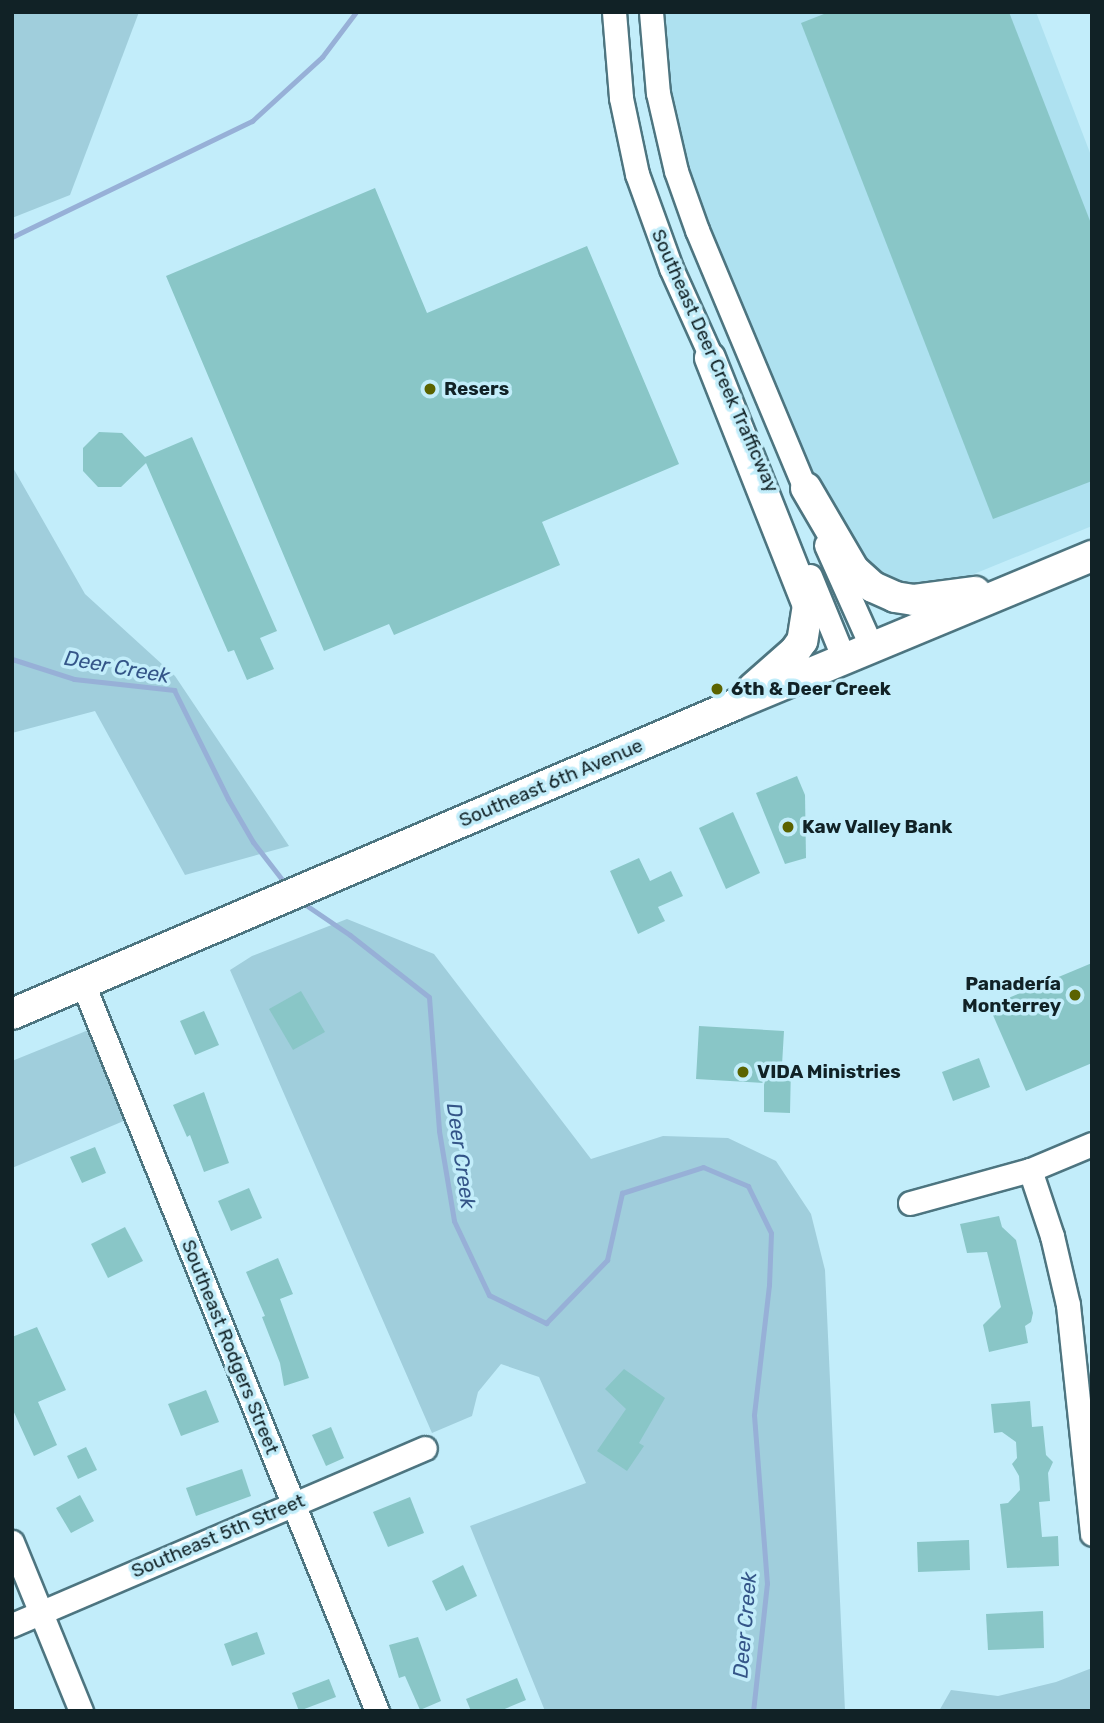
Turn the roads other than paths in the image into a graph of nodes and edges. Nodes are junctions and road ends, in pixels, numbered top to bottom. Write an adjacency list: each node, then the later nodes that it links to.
1 (614, 12): 3 (street, Southeast Deer Creek Trafficway)
2 (651, 12): 4 (street, Southeast Deer Creek Trafficway)
3 (710, 358): 8 (street, Southeast Deer Creek Trafficway); 9 (main road)
4 (806, 488): 6 (main road); 7 (street, Southeast Deer Creek Trafficway)
5 (1092, 556): 6 (main road, Southeast 6th Avenue)
6 (1014, 587): 7 (main road, Southeast 6th Avenue)
7 (872, 648): 8 (main road, Southeast 6th Avenue)
8 (844, 659): 9 (main road, Southeast 6th Avenue)
9 (734, 705): 10 (main road, Southeast 6th Avenue)
10 (83, 984): 11 (main road, Southeast 6th Avenue); 16 (street, Southeast Rodgers Street)
11 (12, 1014)
12 (1092, 1144): 13 (street)
13 (1030, 1170): 14 (street); 17 (street)
14 (910, 1203)
15 (425, 1448): 16 (street, Southeast 5th Street)
16 (293, 1503): 19 (street, Southeast 5th Street); 22 (street, Southeast Rodgers Street)
17 (1092, 1534)
18 (12, 1542): 19 (street)
19 (41, 1612): 20 (street, Southeast 5th Street); 21 (street)
20 (12, 1625)
21 (81, 1711)
22 (377, 1711)

